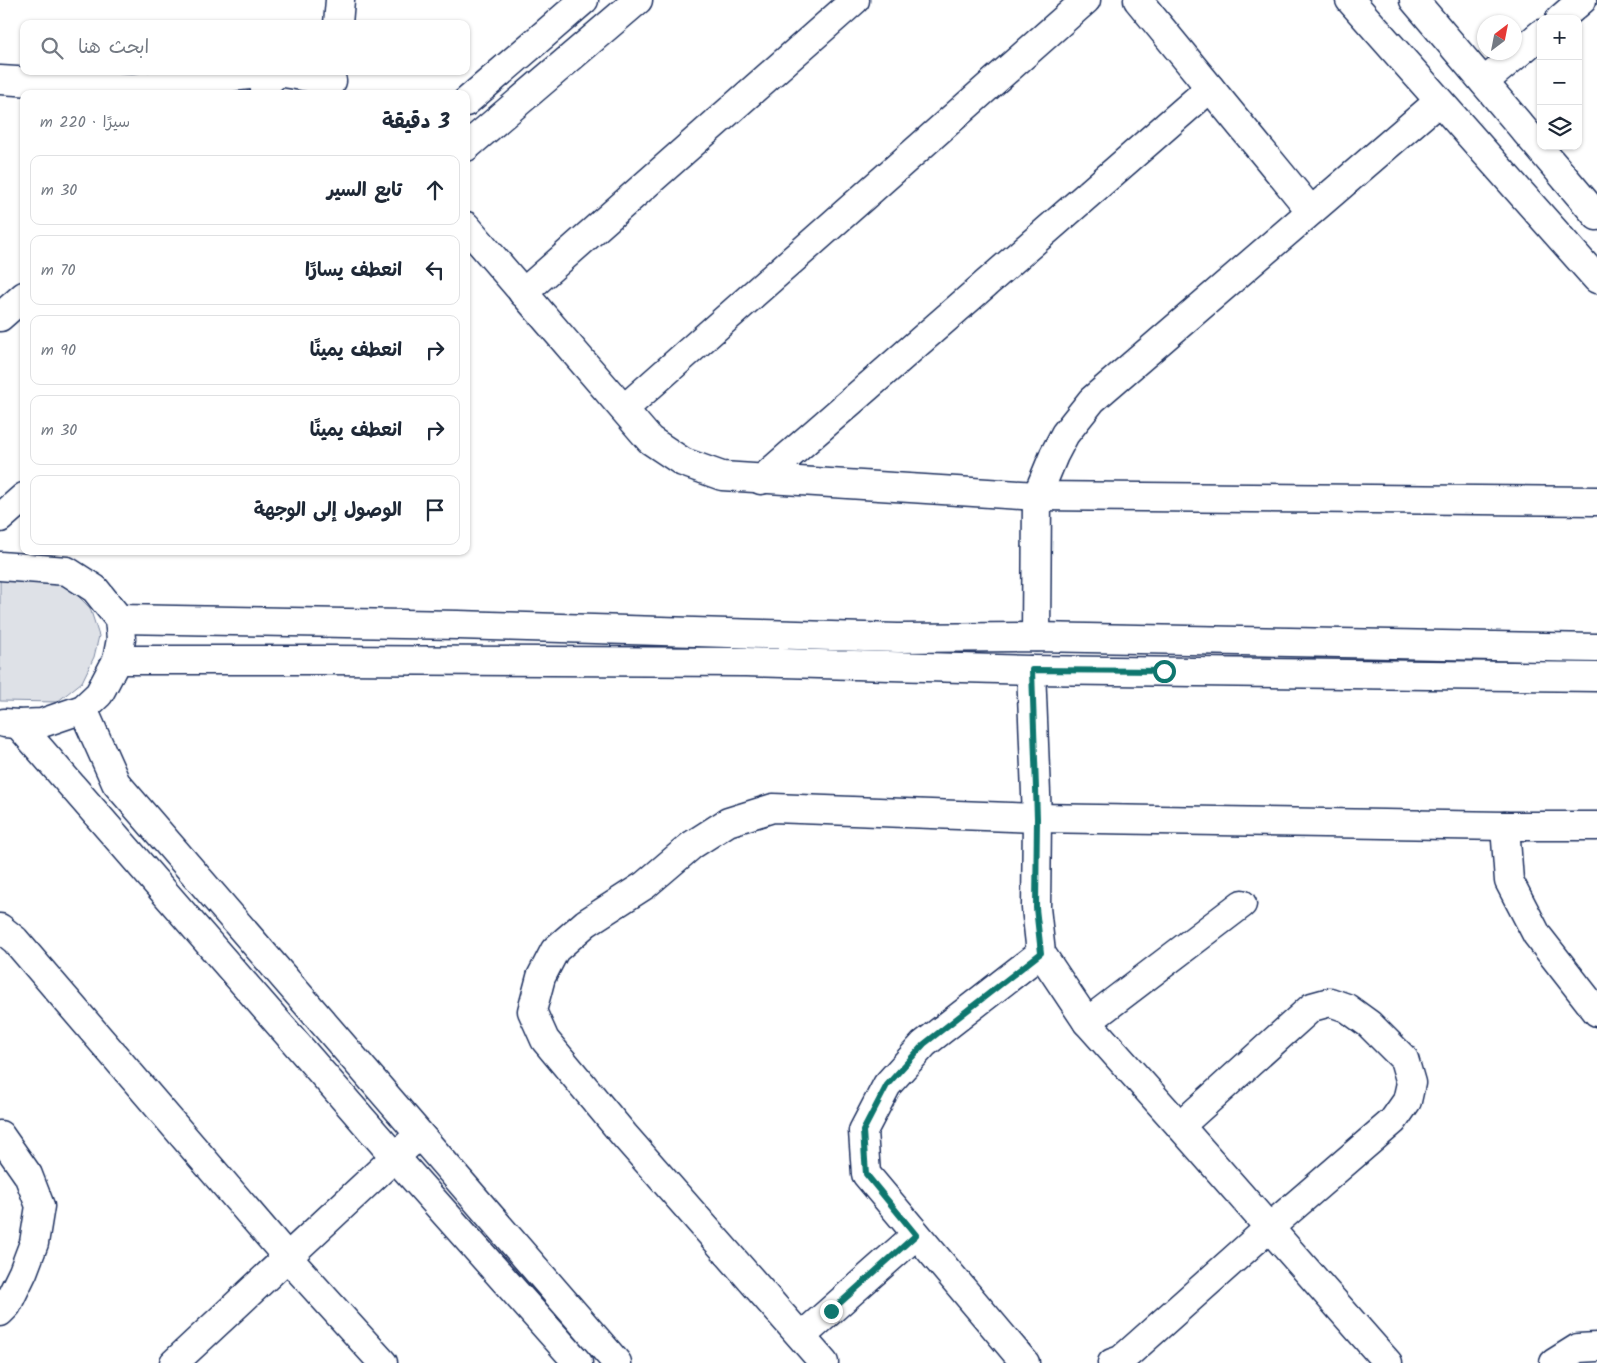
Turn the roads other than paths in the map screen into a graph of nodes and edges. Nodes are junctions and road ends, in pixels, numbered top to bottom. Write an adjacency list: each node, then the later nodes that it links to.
1 (340, 0): 11 (street)
2 (584, 0): 21 (street)
3 (638, 0): 23 (street)
4 (855, 0): 28 (street)
5 (1086, 0): 31 (street)
6 (1138, 0): 19 (street)
7 (1350, 0): 22 (street)
8 (1414, 0): 18 (street)
9 (1582, 0): 10 (street)
10 (1565, 15)
11 (338, 20)
12 (1537, 37): 18 (street)
13 (251, 75): 16 (street)
14 (275, 75): 20 (street)
15 (296, 75): 17 (street)
16 (0, 80)
17 (337, 82)
18 (1484, 82): 25 (street)
19 (1210, 88): 24 (street); 32 (street)
20 (258, 90)
21 (470, 99)
22 (1438, 102): 24 (street); 27 (street)
23 (470, 144)
24 (1312, 211): 33 (street)
25 (1597, 216)
26 (470, 231): 28 (street)
27 (1597, 279)
28 (523, 292): 31 (street)
29 (20, 300): 30 (street)
30 (0, 317)
31 (624, 410): 32 (street)
32 (761, 480): 33 (street)
33 (1038, 496): 35 (street); 40 (street)
34 (20, 500): 36 (street)
35 (1597, 501)
36 (0, 518)
37 (70, 561): 38 (street); 39 (street)
38 (0, 566)
39 (119, 619): 40 (street); 42 (street)
40 (1036, 637): 41 (street)
41 (1597, 648)
42 (117, 660): 43 (street); 45 (street)
43 (1032, 670): 44 (street); 47 (street)
44 (1597, 677)
45 (83, 709): 46 (street); 57 (street)
46 (9, 723): 58 (street)
47 (1037, 818): 48 (street); 52 (street); 63 (street)
48 (1505, 826): 49 (street); 53 (street)
49 (1597, 826)
50 (1242, 904): 54 (street)
51 (0, 928): 61 (street)
52 (1041, 953): 54 (street); 60 (street)
53 (1597, 1012)
54 (1087, 1022): 55 (street)
55 (1180, 1126): 59 (street); 59 (street)
56 (0, 1135): 62 (street)
57 (419, 1135): 58 (street); 68 (street)
58 (395, 1157): 61 (street); 67 (street)
59 (1269, 1228): 71 (street); 72 (street)
60 (916, 1235): 63 (street); 70 (street)
61 (288, 1258): 65 (street); 66 (street)
62 (0, 1312)
63 (802, 1336): 69 (street)
64 (1597, 1347): 73 (street)
65 (174, 1363)
66 (383, 1363)
67 (578, 1363)
68 (617, 1363)
69 (824, 1363)
70 (1025, 1363)
71 (1112, 1363)
72 (1388, 1363)
73 (1554, 1363)

